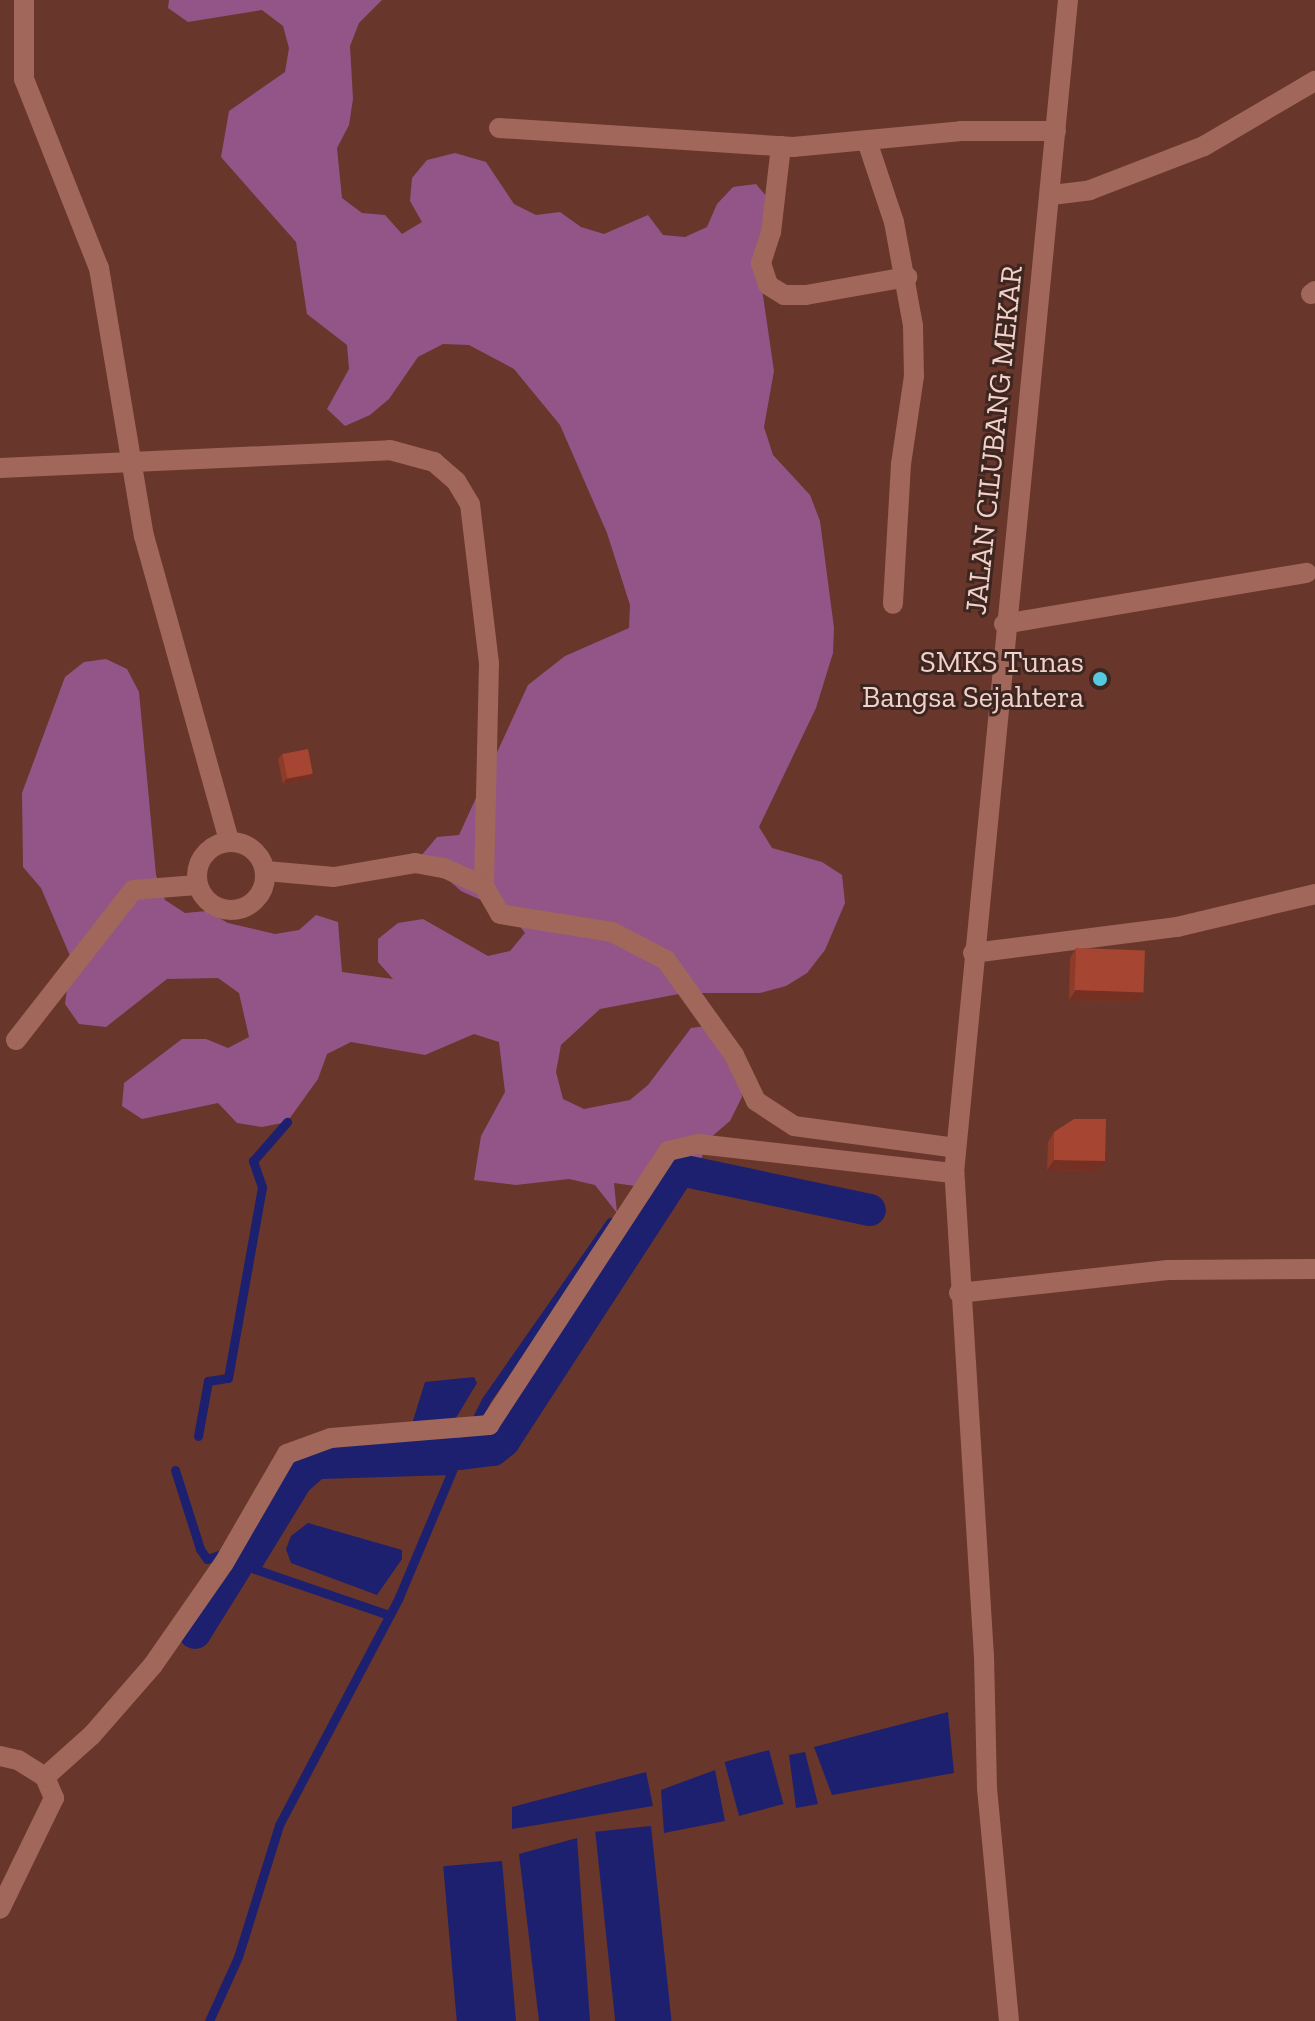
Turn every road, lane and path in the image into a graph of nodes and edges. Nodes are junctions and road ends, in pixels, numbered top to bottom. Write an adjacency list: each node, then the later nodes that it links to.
1 (24, 0): 10 (street)
2 (1068, 0): 5 (street, JALAN CILUBANG MEKAR)
3 (1315, 81): 8 (street)
4 (499, 128): 7 (street)
5 (1056, 131): 6 (street); 8 (street, JALAN CILUBANG MEKAR)
6 (867, 141): 7 (street); 9 (street)
7 (781, 146): 9 (street)
8 (1052, 195): 14 (street, JALAN CILUBANG MEKAR)
9 (907, 277): 13 (street)
10 (131, 459): 11 (street); 15 (street); 18 (street)
11 (0, 468)
12 (1307, 573): 14 (street)
13 (893, 604)
14 (1004, 624): 20 (street, JALAN CILUBANG MEKAR)
15 (229, 840): 16 (street); 17 (street)
16 (266, 871): 17 (street); 18 (street)
17 (197, 885): 21 (street)
18 (484, 886): 22 (street)
19 (1315, 894): 20 (street)
20 (973, 953): 22 (street, JALAN CILUBANG MEKAR)
21 (16, 1040)
22 (956, 1148): 23 (street, JALAN CILUBANG MEKAR)
23 (954, 1173): 25 (street, JALAN CILUBANG MEKAR); 27 (street)
24 (1315, 1269): 25 (street)
25 (959, 1293): 29 (street, JALAN CILUBANG MEKAR)
26 (0, 1756): 27 (street)
27 (45, 1777): 28 (street)
28 (0, 1909)
29 (1009, 2021)

